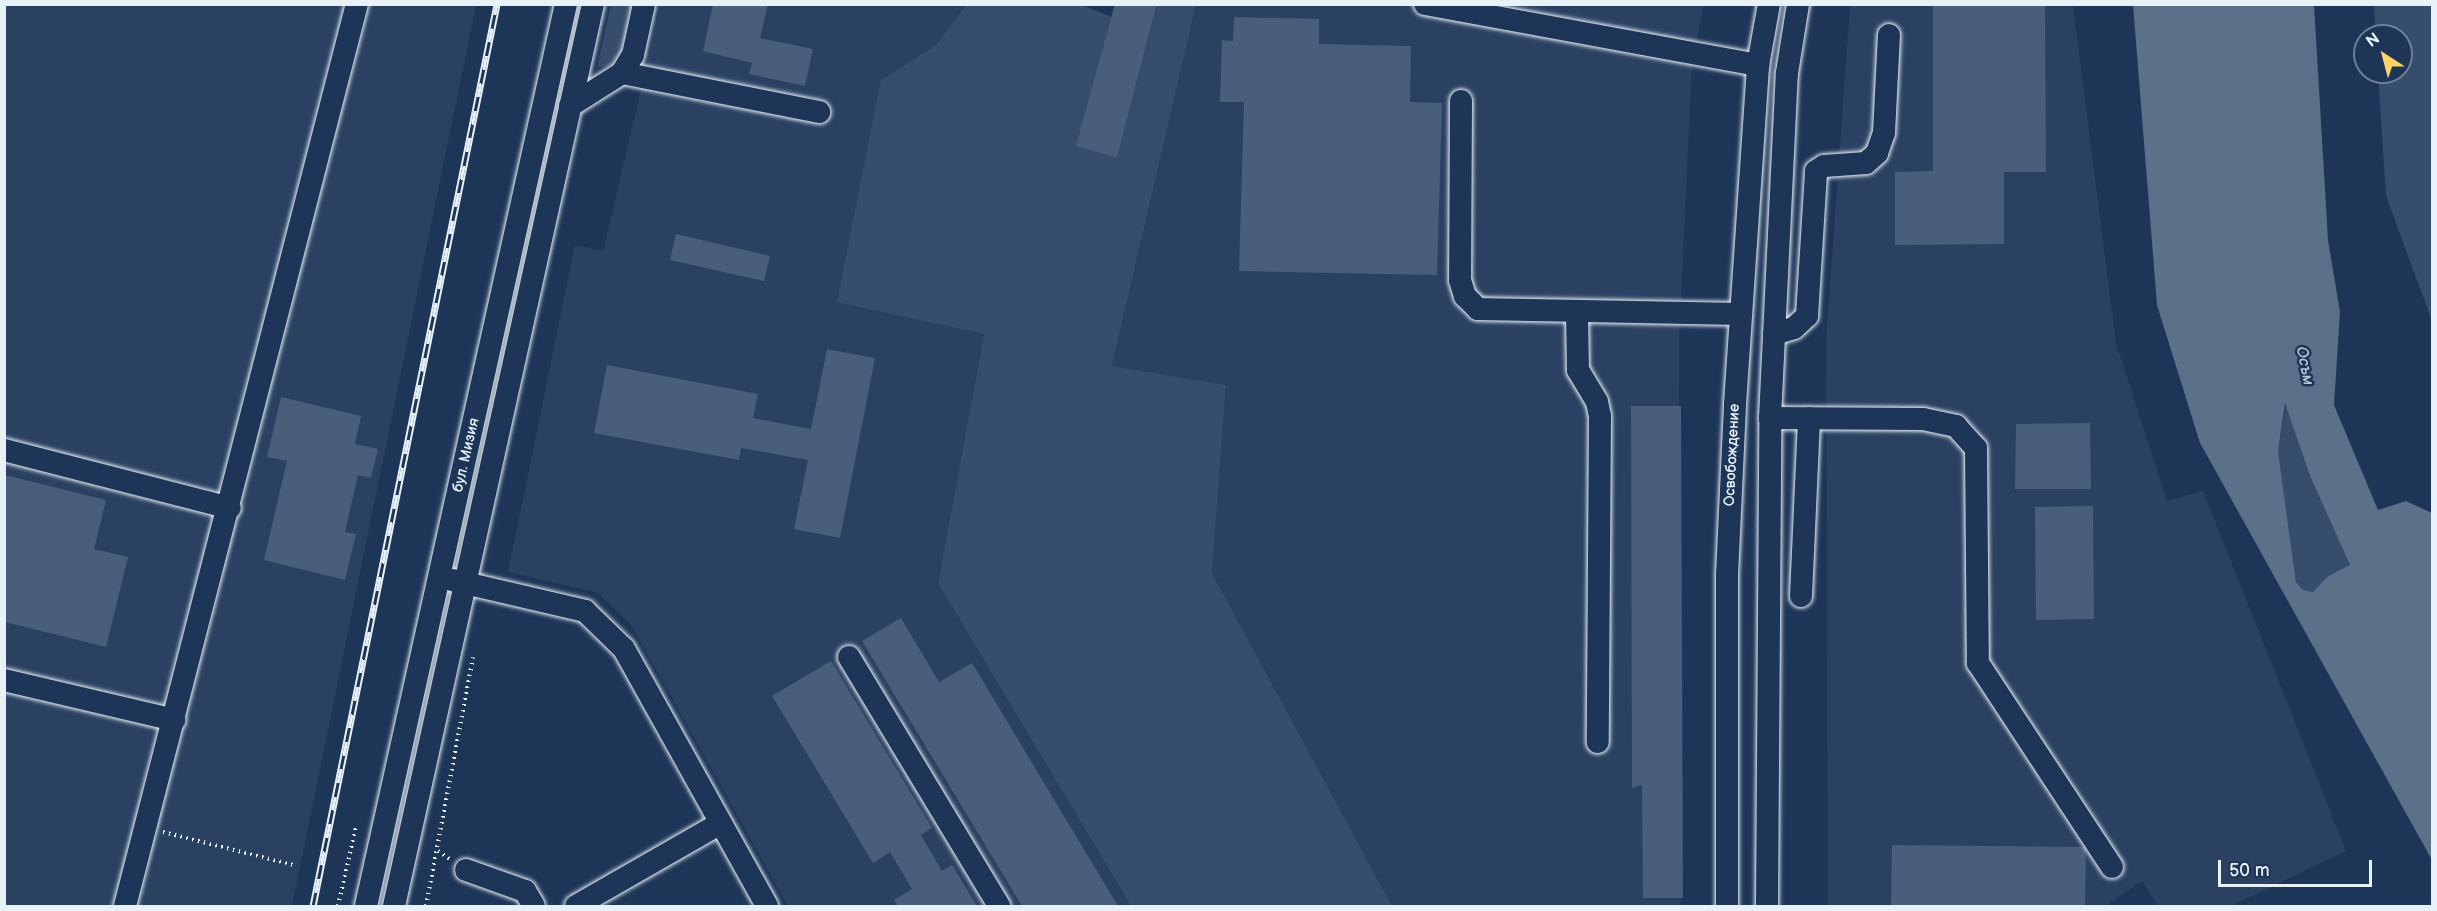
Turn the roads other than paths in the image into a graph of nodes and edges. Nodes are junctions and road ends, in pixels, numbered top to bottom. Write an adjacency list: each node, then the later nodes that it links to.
1 (357, 4): 20 (street)
2 (566, 4): 21 (street, бул. Мизия)
3 (593, 4): 12 (street, бул. Мизия)
4 (644, 4): 10 (street)
5 (1425, 4): 9 (street)
6 (1769, 4): 9 (street, Освобождение)
7 (1798, 4): 16 (street)
8 (1889, 35): 16 (street)
9 (1758, 65): 15 (street, Освобождение)
10 (622, 73): 12 (street); 13 (street)
11 (1461, 101): 14 (street)
12 (570, 106): 22 (street, бул. Мизия)
13 (819, 112)
14 (1578, 313): 15 (street); 27 (street)
15 (1740, 314): 38 (street, Освобождение)
16 (1774, 333): 17 (street)
17 (1770, 418): 18 (street); 39 (street)
18 (1809, 418): 23 (street); 29 (street)
19 (4, 450): 20 (street)
20 (230, 508): 26 (street)
21 (439, 576): 22 (street); 32 (street, бул. Мизия)
22 (465, 583): 28 (street); 33 (street, бул. Мизия)
23 (1802, 596)
24 (849, 657): 37 (street)
25 (4, 680): 26 (street)
26 (174, 720): 31 (street)
27 (1598, 742)
28 (719, 824): 35 (street); 36 (street)
29 (2112, 867)
30 (466, 870): 34 (street)
31 (125, 906)
32 (366, 906)
33 (393, 906)
34 (534, 906)
35 (576, 906)
36 (767, 906)
37 (999, 906)
38 (1727, 906)
39 (1767, 906)

